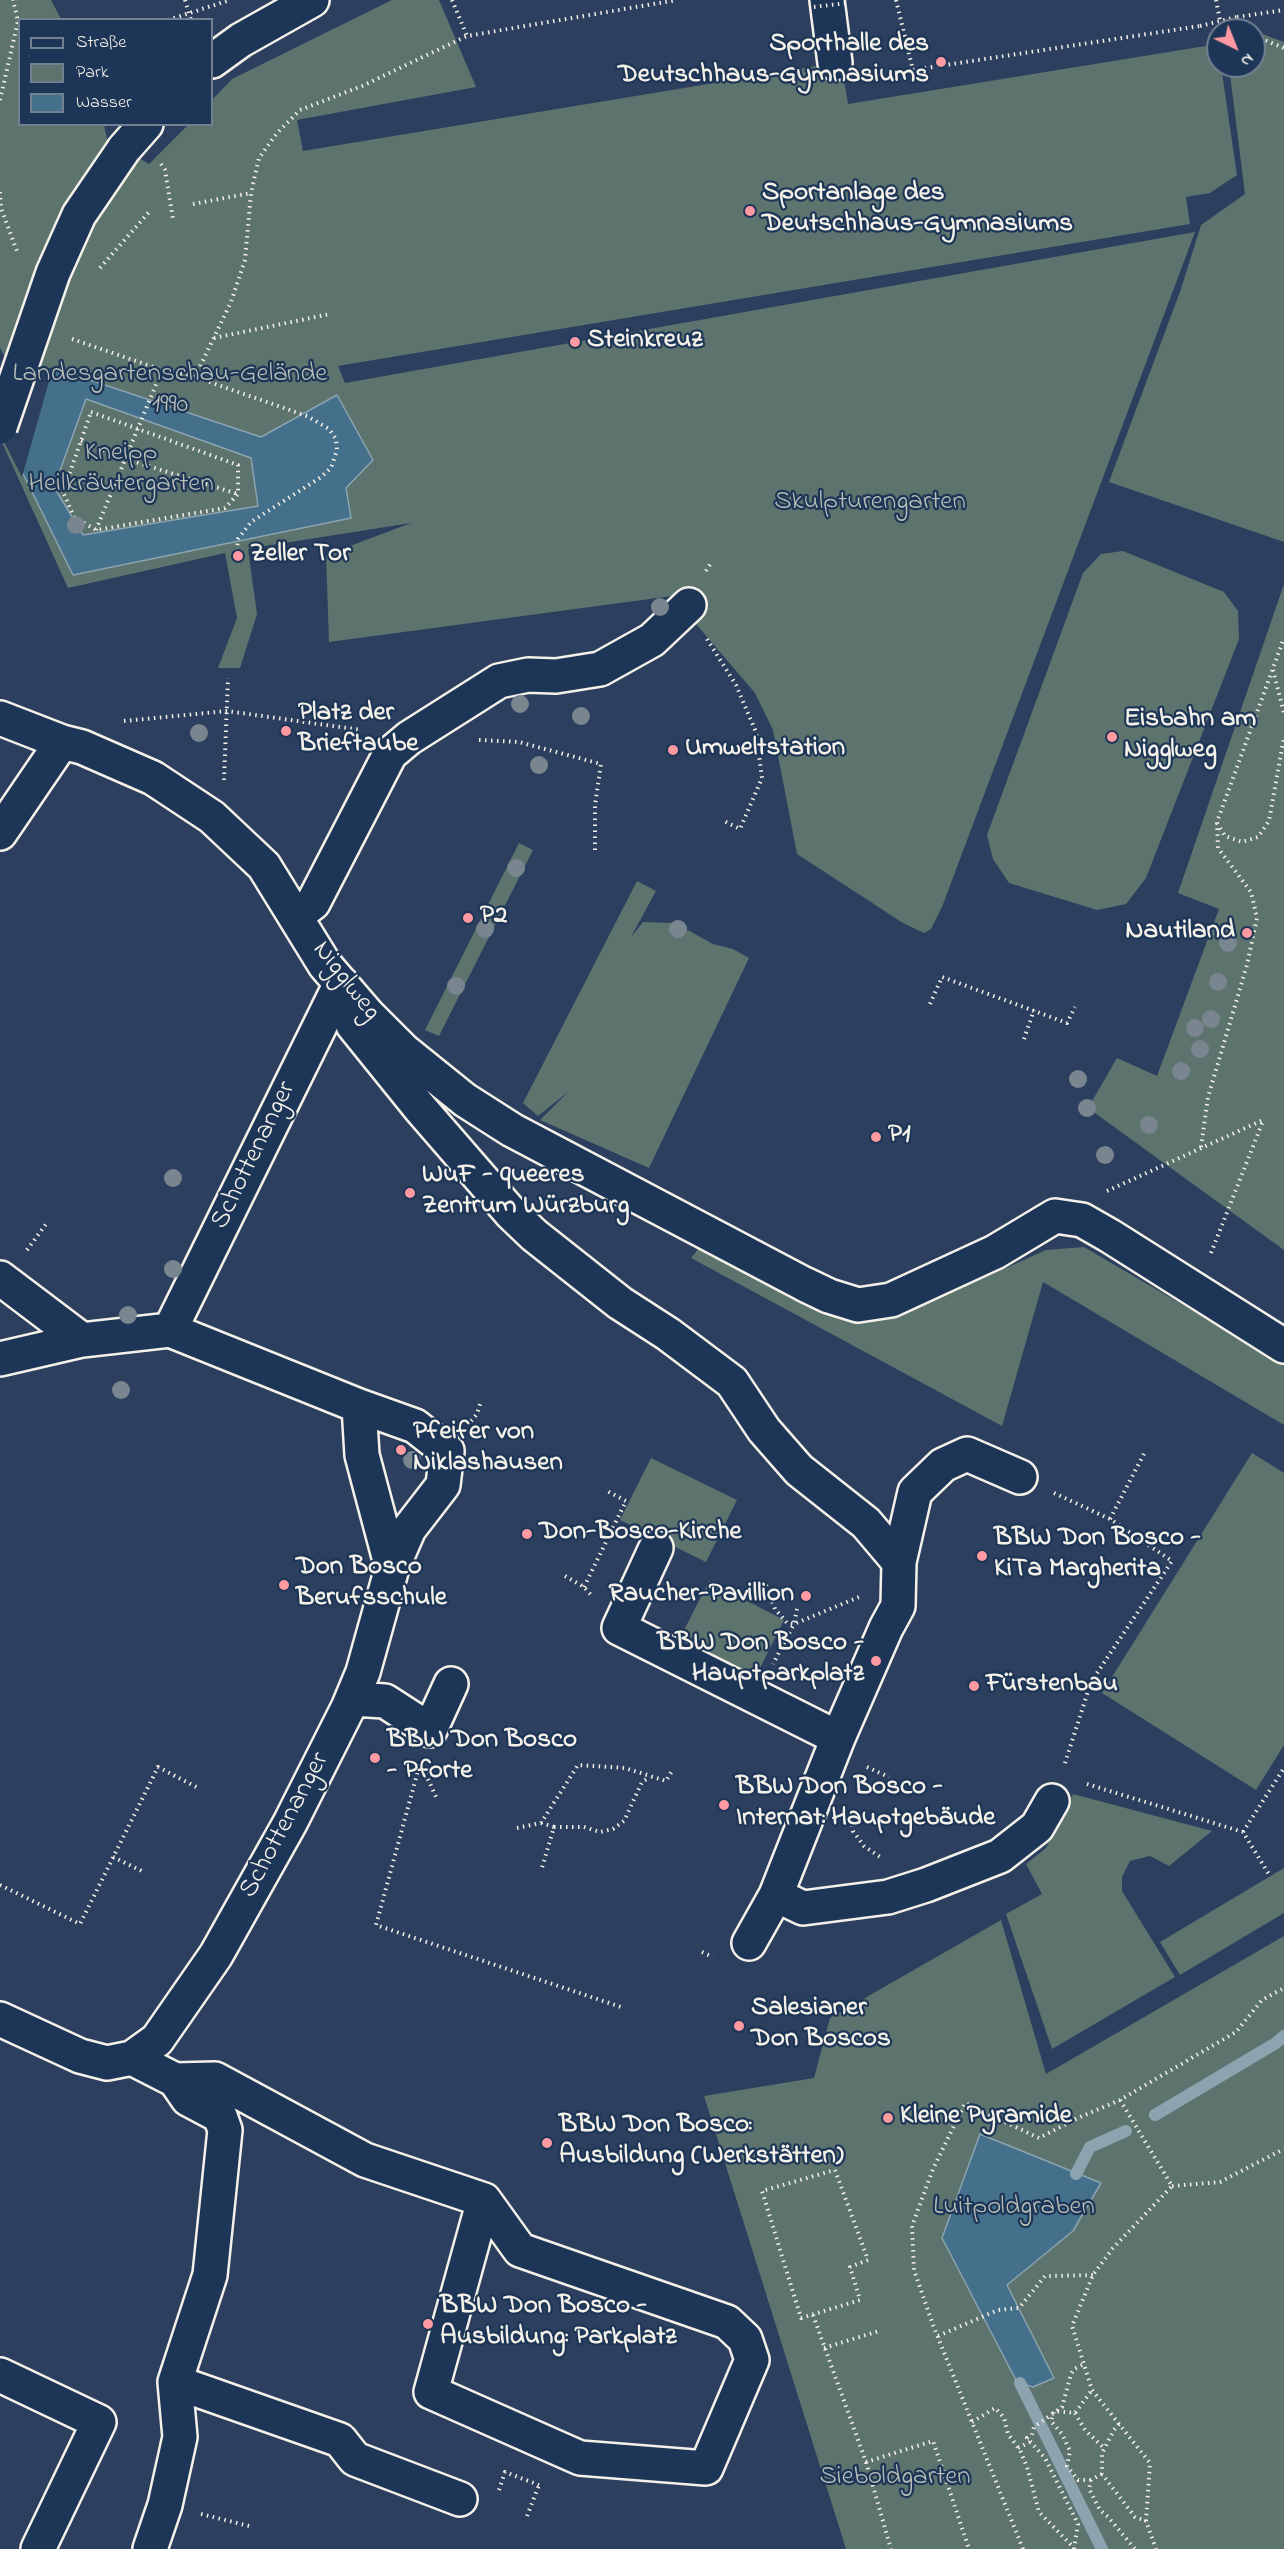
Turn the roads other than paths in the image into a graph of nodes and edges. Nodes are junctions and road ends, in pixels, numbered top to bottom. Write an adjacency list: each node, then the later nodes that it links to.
1 (312, 0): 3 (street)
2 (830, 3): 4 (street)
3 (213, 60)
4 (835, 63)
5 (144, 126): 6 (street, bridge)
6 (0, 427)
7 (689, 605): 11 (street)
8 (0, 718): 9 (street, Nigglweg)
9 (72, 744): 10 (street); 11 (street, Nigglweg)
10 (0, 833)
11 (305, 910): 12 (street, Nigglweg)
12 (341, 983): 14 (street, Schottenanger); 16 (street, Nigglweg); 21 (street)
13 (0, 1278): 15 (street)
14 (170, 1330): 15 (street, Schottenanger); 18 (street, Schottenanger)
15 (82, 1340): 17 (street, Schottenanger)
16 (1284, 1346)
17 (0, 1359)
18 (359, 1406): 22 (street); 22 (street, Schottenanger)
19 (1020, 1477): 21 (street)
20 (656, 1548): 25 (street)
21 (899, 1562): 25 (street)
22 (392, 1568): 24 (street, Schottenanger)
23 (451, 1684): 24 (street)
24 (352, 1699): 30 (street, Schottenanger)
25 (838, 1738): 27 (street)
26 (1057, 1789): 27 (street)
27 (776, 1895): 28 (street)
28 (749, 1943)
29 (0, 2019): 30 (street)
30 (132, 2058): 31 (street)
31 (175, 2080): 32 (street); 34 (street)
32 (484, 2200): 32 (street)
33 (0, 2375): 36 (street)
34 (175, 2382): 35 (street); 37 (street)
35 (460, 2499)
36 (38, 2549)
37 (150, 2549)

